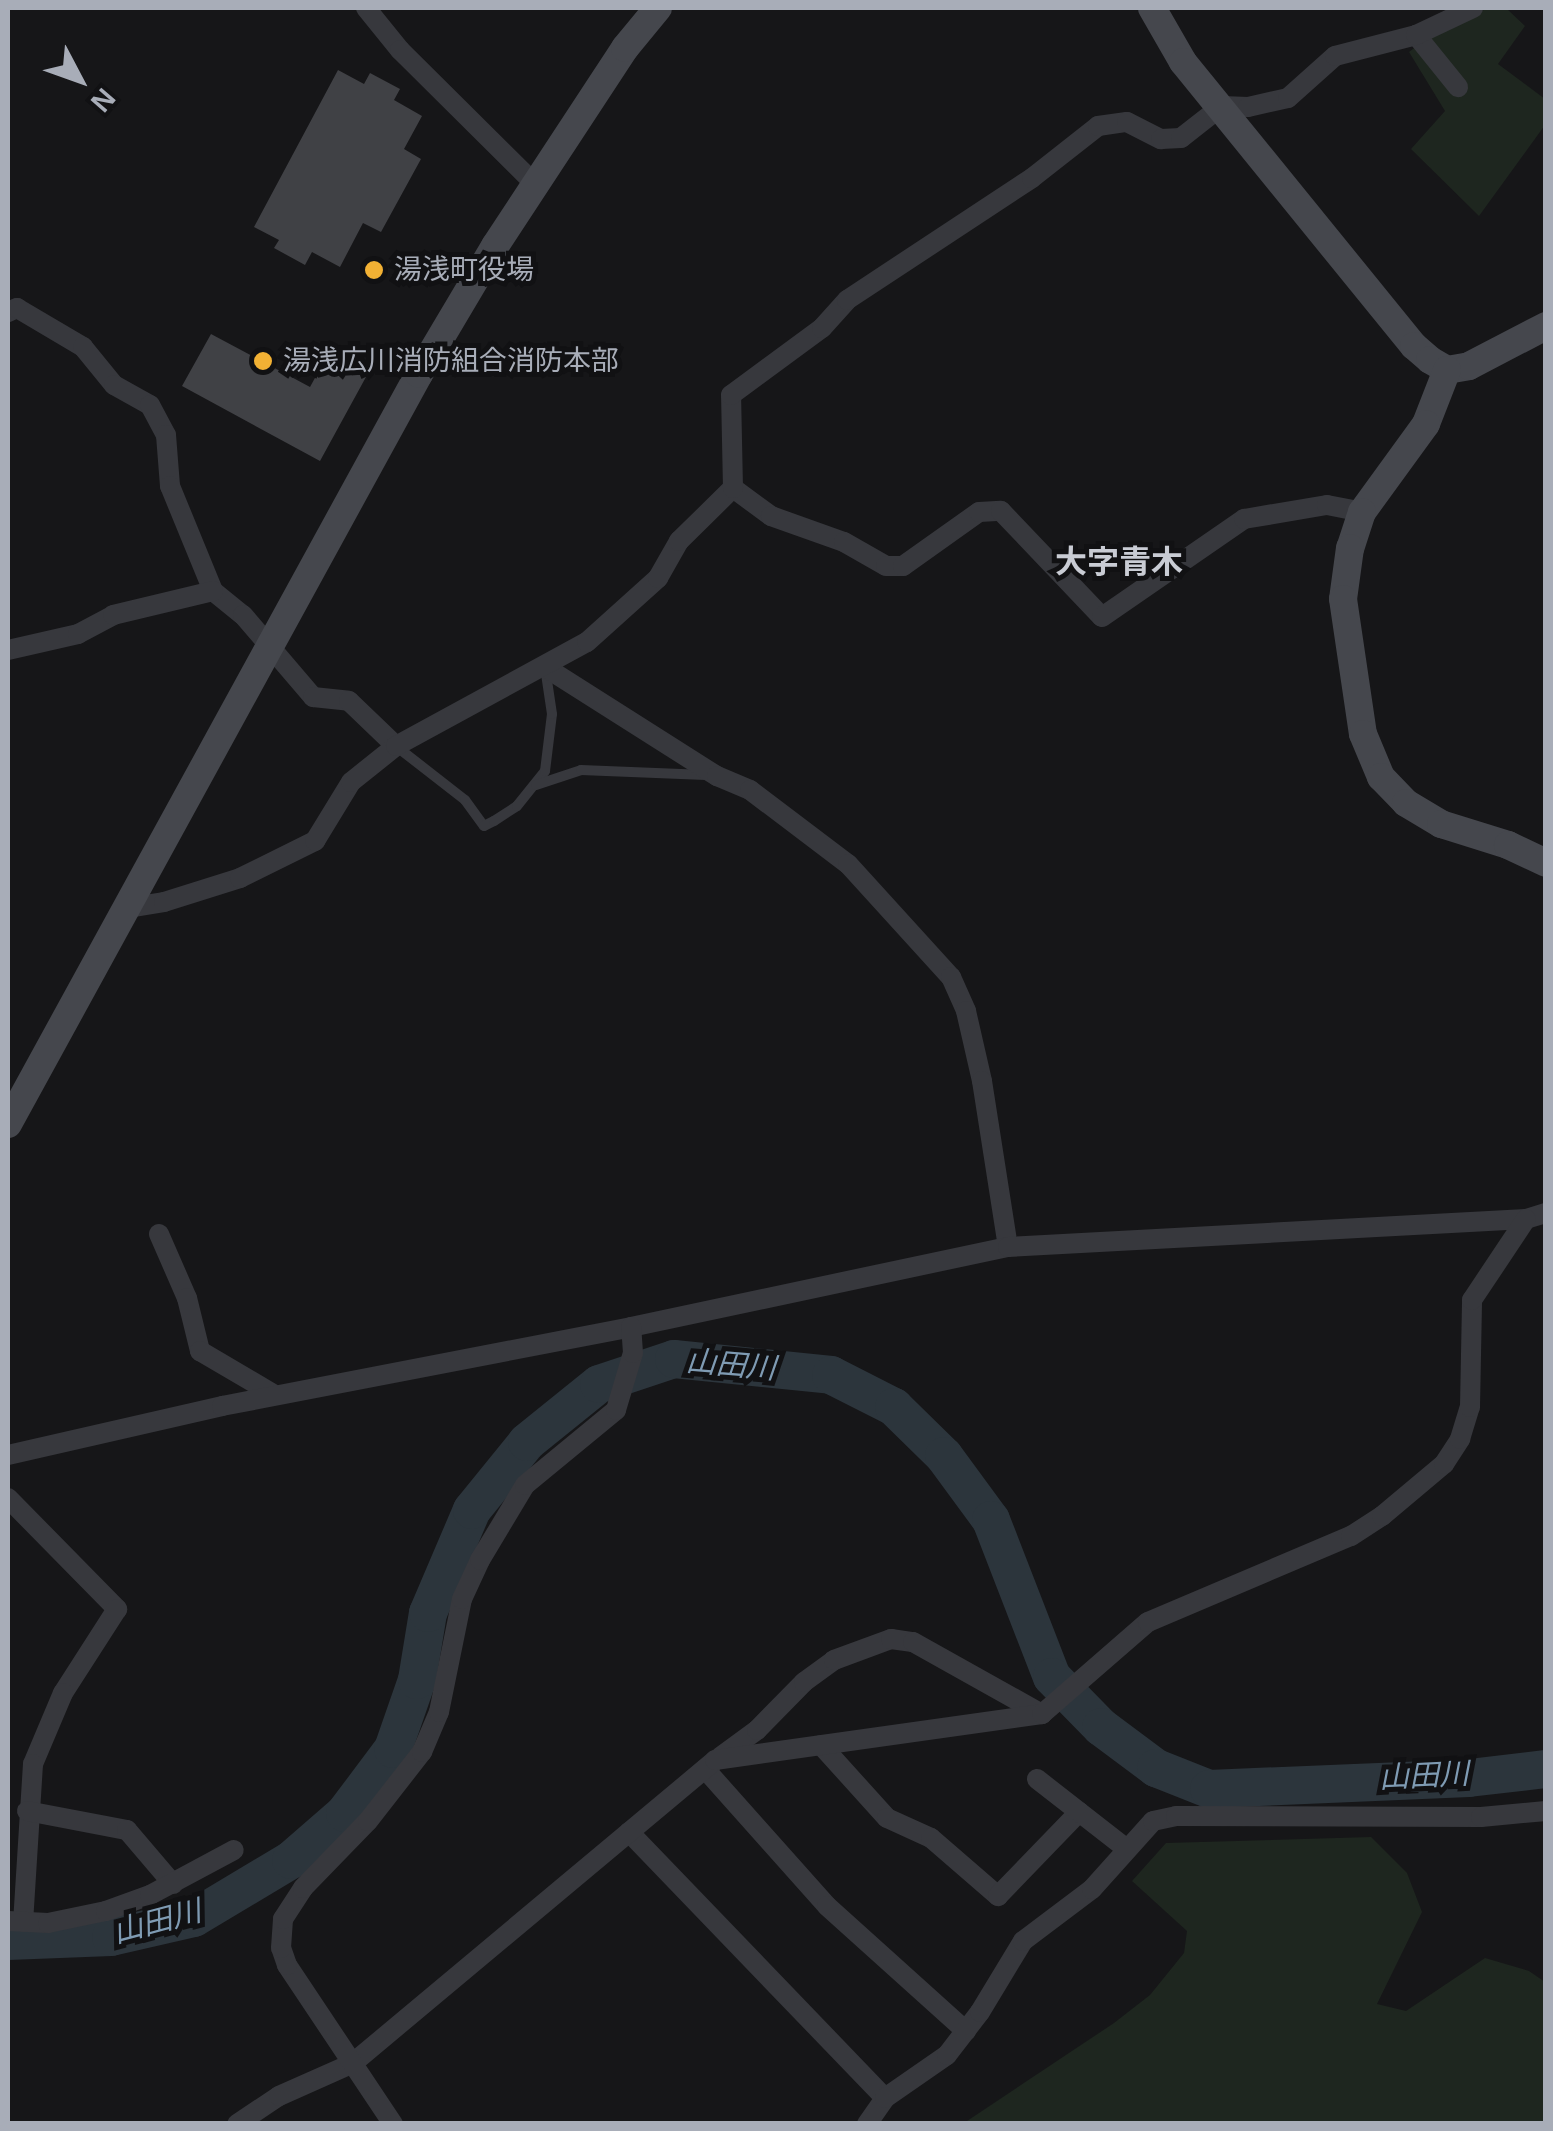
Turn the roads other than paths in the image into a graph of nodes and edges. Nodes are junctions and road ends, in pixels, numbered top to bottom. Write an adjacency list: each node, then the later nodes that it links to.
1 (366, 8): 8 (street)
2 (658, 8): 8 (street)
3 (1152, 8): 7 (street)
4 (1473, 8): 5 (street)
5 (1416, 35): 6 (street); 7 (street)
6 (1458, 88)
7 (1222, 106): 11 (street); 12 (street)
8 (535, 184): 16 (street)
9 (8, 312): 14 (street)
10 (1546, 326): 11 (street)
11 (1447, 370): 13 (street)
12 (733, 488): 13 (street); 17 (street)
13 (1362, 512): 21 (street)
14 (213, 591): 15 (street); 16 (street)
15 (8, 650)
16 (270, 650): 18 (street); 22 (street)
17 (545, 668): 18 (street); 19 (street); 20 (lane)
18 (396, 746): 20 (lane); 22 (street)
19 (717, 776): 20 (lane); 26 (street)
20 (536, 786)
21 (1546, 863)
22 (127, 908): 23 (street)
23 (8, 1124)
24 (1536, 1216): 26 (street); 31 (street)
25 (159, 1234): 28 (street)
26 (1008, 1246): 27 (street)
27 (631, 1327): 28 (street); 44 (street)
28 (276, 1395): 29 (street)
29 (8, 1455)
30 (8, 1498): 36 (street)
31 (1045, 1712): 32 (street); 33 (street)
32 (821, 1745): 33 (street); 37 (street)
33 (710, 1764): 38 (street); 43 (street)
34 (1037, 1780): 37 (street)
35 (1546, 1811): 39 (street)
36 (27, 1812): 41 (street); 42 (street)
37 (1079, 1812): 39 (street)
38 (629, 1832): 44 (street); 45 (street)
39 (1127, 1849): 43 (street)
40 (234, 1850): 41 (street)
41 (173, 1884): 42 (street)
42 (16, 1921)
43 (966, 2032): 45 (street)
44 (352, 2063): 46 (street); 47 (street)
45 (885, 2098): 48 (street)
46 (237, 2124)
47 (393, 2124)
48 (867, 2124)

